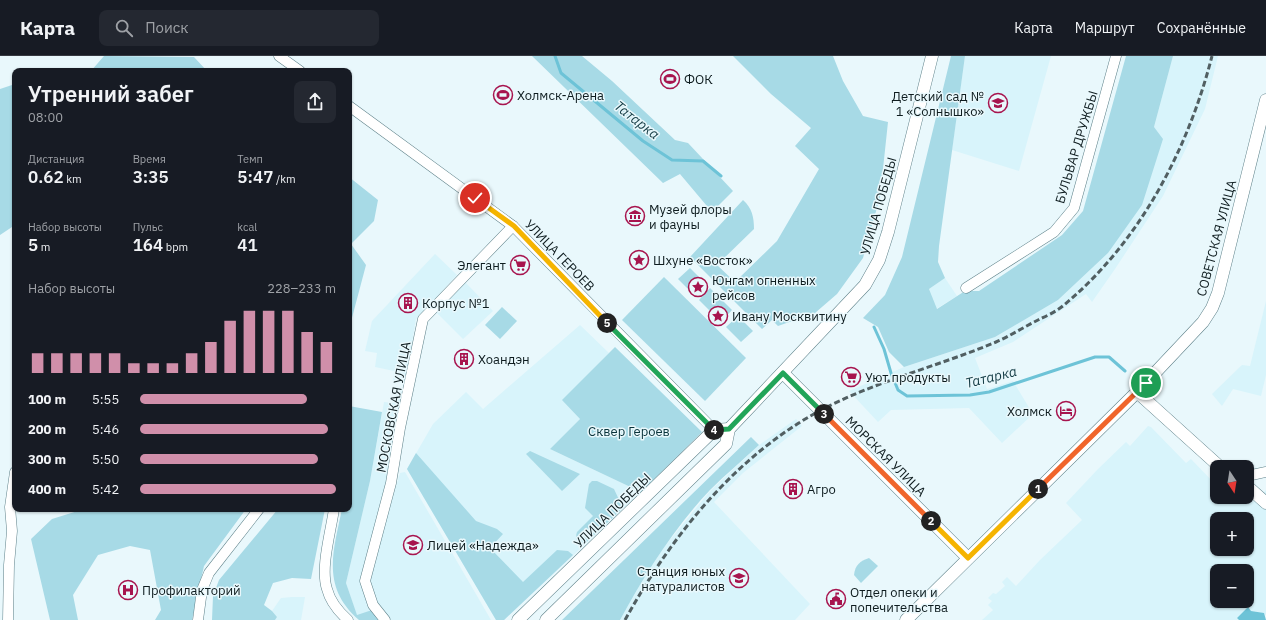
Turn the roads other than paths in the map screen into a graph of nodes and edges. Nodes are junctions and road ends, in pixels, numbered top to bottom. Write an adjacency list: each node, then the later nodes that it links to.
1 (279, 56): 4 (street)
2 (932, 56): 9 (main road, УЛИЦА ПОБЕДЫ)
3 (1116, 56): 8 (street, БУЛЬВАР ДРУЖБЫ)
4 (296, 68)
5 (1266, 100): 10 (main road, СОВЕТСКАЯ УЛИЦА)
6 (352, 108): 7 (street, УЛИЦА ГЕРОЕВ)
7 (514, 226): 12 (street, УЛИЦА ГЕРОЕВ); 25 (street, МОСКОВСКАЯ УЛИЦА)
8 (966, 288)
9 (783, 373): 11 (main road, УЛИЦА ПОБЕДЫ); 21 (main road, МОРСКАЯ УЛИЦА)
10 (1137, 392): 13 (main road); 21 (main road, СОВЕТСКАЯ УЛИЦА)
11 (729, 429): 12 (main road); 27 (main road, УЛИЦА ПОБЕДЫ)
12 (714, 430): 26 (main road, УЛИЦА ПОБЕДЫ)
13 (1212, 460)
14 (1266, 472): 15 (street)
15 (1254, 475)
16 (1254, 492): 18 (main road)
17 (12, 493): 22 (street)
18 (1266, 503)
19 (257, 512): 23 (street)
20 (334, 512): 24 (street)
21 (968, 558): 28 (main road, СОВЕТСКАЯ УЛИЦА)
22 (8, 620)
23 (198, 620)
24 (348, 620)
25 (386, 620)
26 (518, 620)
27 (546, 620)
28 (906, 620)

